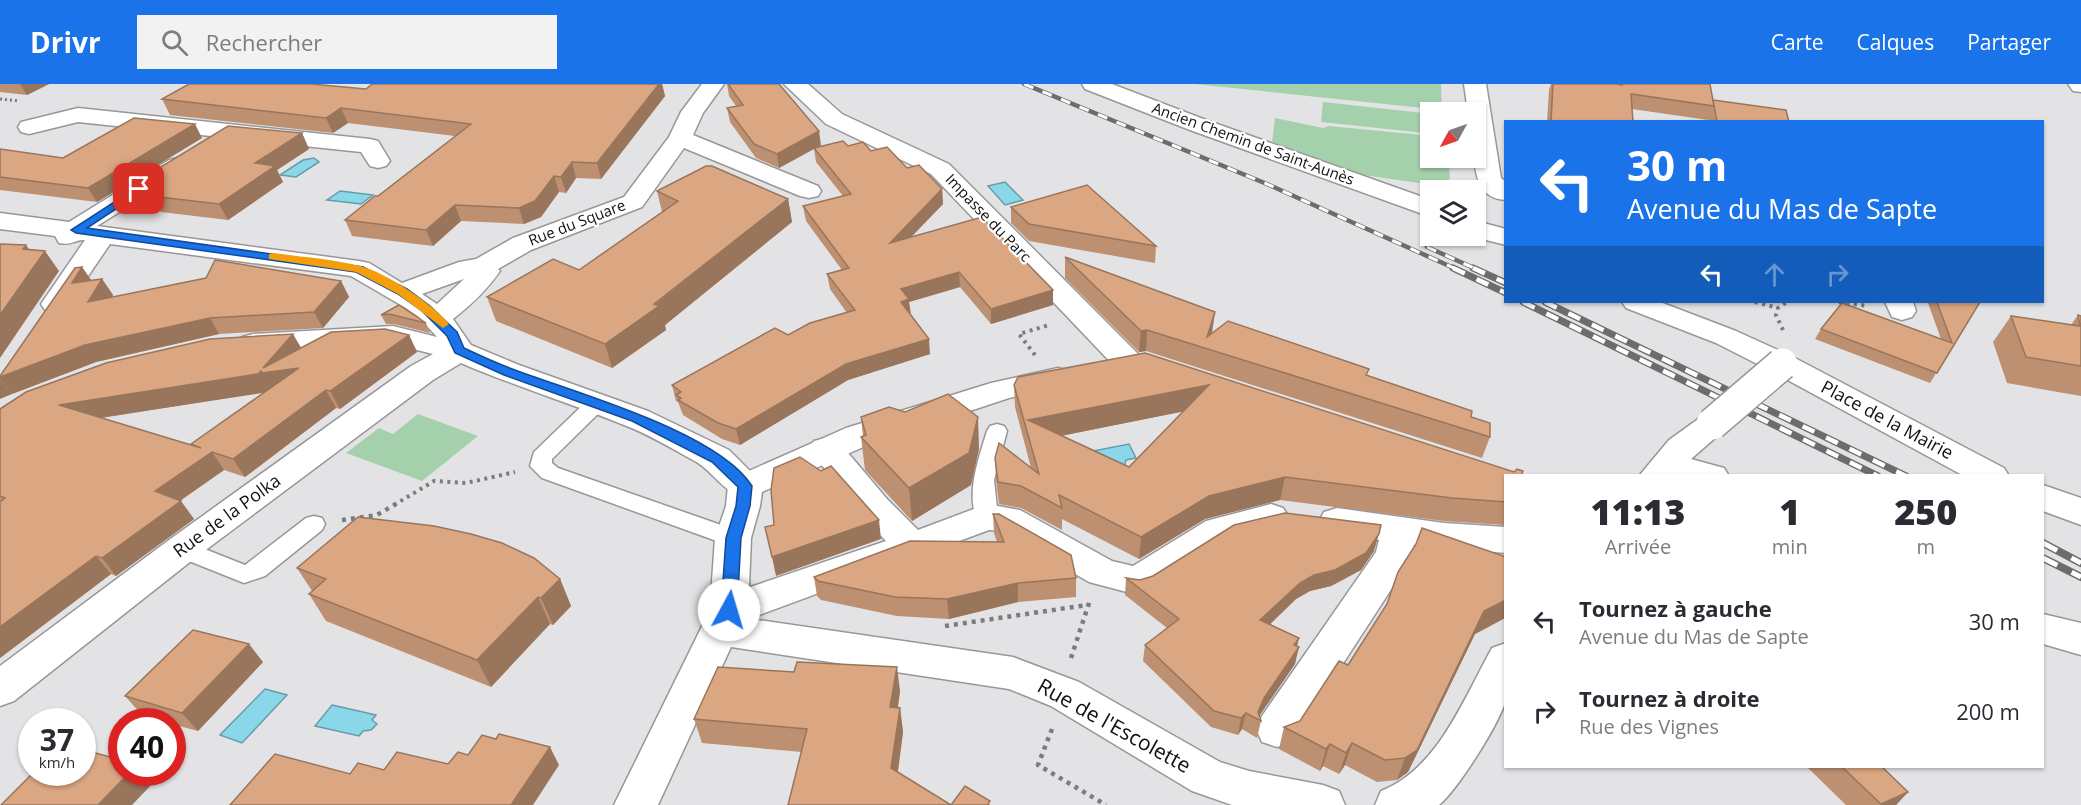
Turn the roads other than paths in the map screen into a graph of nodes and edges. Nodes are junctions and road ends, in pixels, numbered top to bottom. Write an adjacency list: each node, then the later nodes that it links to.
1 (713, 84): 12 (street, Rue du Square)
2 (795, 84): 34 (street, Impasse du Parc)
3 (1093, 84): 17 (street, Ancien Chemin de Saint-Aunès)
4 (1475, 84): 5 (street)
5 (1477, 102)
6 (29, 127): 10 (street)
7 (1486, 128): 8 (street)
8 (1504, 128)
9 (1486, 129): 11 (street)
10 (234, 130): 13 (street); 21 (street)
11 (1504, 134)
12 (680, 138): 16 (street); 23 (street, Rue du Square)
13 (378, 160)
14 (1486, 165): 15 (street)
15 (1490, 190)
16 (809, 191)
17 (1420, 202)
18 (0, 221): 21 (street)
19 (0, 229): 21 (street)
20 (1486, 232): 22 (street)
21 (86, 236): 24 (street); 27 (street)
22 (1504, 236)
23 (483, 266): 24 (street, Rue du Square); 26 (street)
24 (402, 292): 26 (street)
25 (1639, 303): 30 (street, Place de la Mairie)
26 (437, 318): 29 (street)
27 (39, 327)
28 (230, 344): 29 (street)
29 (459, 351): 31 (street); 48 (street, Rue de la Polka)
30 (1782, 364): 32 (street, bridge); 38 (street, Place de la Mairie)
31 (597, 403): 39 (street); 45 (lane)
32 (1710, 426): 35 (street); 37 (street)
33 (998, 431): 42 (lane)
34 (825, 449): 39 (street); 47 (street)
35 (1659, 474): 36 (street)
36 (1702, 474)
37 (1723, 474)
38 (1988, 474)
39 (745, 486): 45 (street)
40 (2044, 497): 41 (street)
41 (2081, 512)
42 (987, 517): 44 (street); 47 (street)
43 (314, 524): 48 (lane)
44 (1399, 529): 46 (street); 54 (street)
45 (733, 538): 49 (street)
46 (1504, 540)
47 (912, 546): 49 (street)
48 (182, 549): 53 (street, Rue de la Polka)
49 (724, 620): 55 (street); 56 (street, Rue de l'Escolette)
50 (2044, 629): 51 (street)
51 (2081, 639)
52 (1504, 663): 57 (street)
53 (0, 689)
54 (1277, 729)
55 (636, 805)
56 (1323, 805)
57 (1397, 805)

